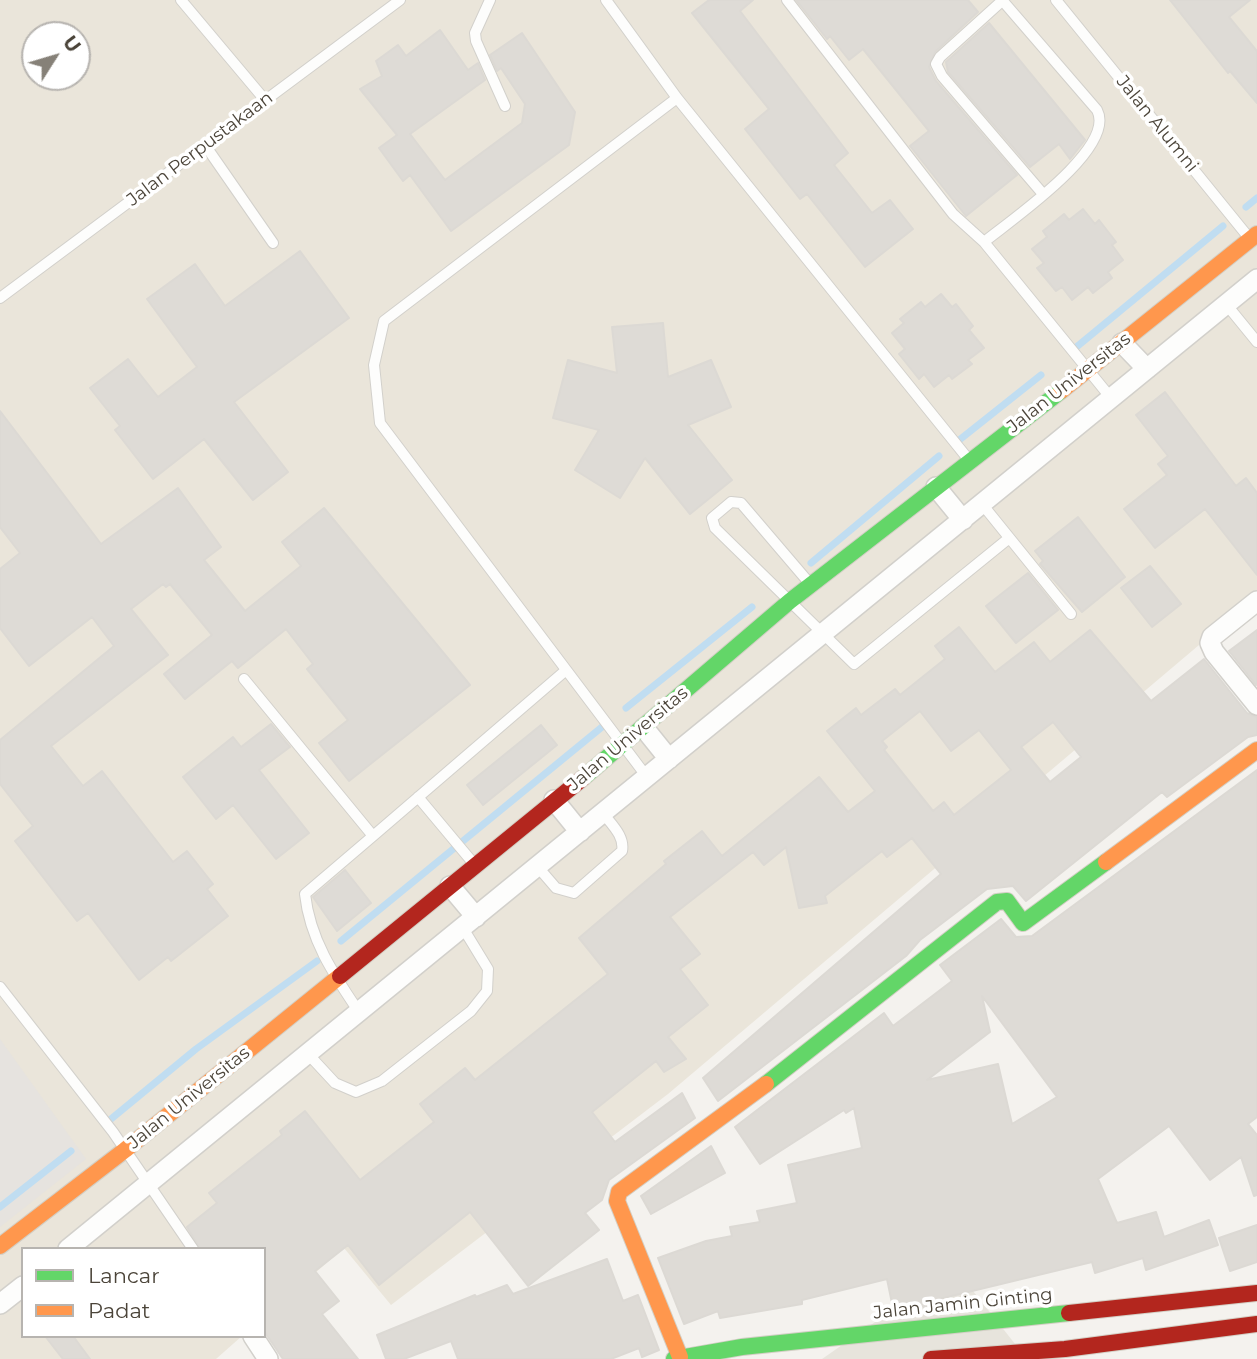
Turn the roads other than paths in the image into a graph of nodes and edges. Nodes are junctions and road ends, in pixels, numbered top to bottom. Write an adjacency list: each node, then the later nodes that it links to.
1 (181, 0): 9 (lane)
2 (400, 0): 9 (lane, Jalan Perpustakaan)
3 (490, 0): 10 (lane)
4 (606, 0): 8 (lane)
5 (788, 0): 14 (lane)
6 (1002, 0): 12 (lane); 12 (lane)
7 (1056, 0): 13 (lane, Jalan Alumni)
8 (677, 98): 24 (lane); 34 (lane)
9 (265, 100): 11 (lane, Jalan Perpustakaan)
10 (505, 106)
11 (205, 145): 15 (lane); 17 (lane, Jalan Perpustakaan)
12 (1044, 194): 14 (lane)
13 (1255, 240): 20 (street, Jalan Universitas)
14 (984, 242): 22 (lane)
15 (273, 243)
16 (1257, 279): 18 (street, Jalan Universitas)
17 (2, 292)
18 (1226, 304): 19 (lane); 21 (street, Jalan Universitas)
19 (1257, 342)
20 (1122, 343): 21 (street); 22 (street, Jalan Universitas)
21 (1147, 369): 23 (street, Jalan Universitas)
22 (1087, 371): 23 (lane); 24 (street, Jalan Universitas)
23 (1111, 398): 26 (street, Jalan Universitas)
24 (969, 460): 25 (street, Jalan Universitas)
25 (936, 487): 27 (street); 29 (street, Jalan Universitas)
26 (982, 504): 27 (street, Jalan Universitas); 28 (lane)
27 (963, 520): 33 (street, Jalan Universitas)
28 (1008, 539): 32 (lane); 33 (lane)
29 (812, 586): 30 (street, Jalan Universitas); 30 (lane)
30 (790, 601): 33 (lane); 37 (street, Jalan Universitas)
31 (1257, 601): 36 (street)
32 (1071, 614)
33 (820, 633): 40 (street, Jalan Universitas)
34 (565, 671): 38 (lane); 42 (lane)
35 (244, 679): 46 (lane)
36 (1257, 705)
37 (644, 728): 38 (street, Jalan Universitas); 40 (street)
38 (622, 747): 41 (lane); 43 (street, Jalan Universitas)
39 (1257, 750): 65 (street)
40 (669, 759): 41 (street, Jalan Universitas)
41 (647, 777): 44 (street, Jalan Universitas)
42 (418, 797): 46 (lane); 47 (lane)
43 (554, 800): 45 (street); 47 (street, Jalan Universitas)
44 (603, 813): 45 (street, Jalan Universitas); 48 (lane)
45 (580, 832): 48 (street, Jalan Universitas)
46 (373, 836): 51 (lane)
47 (475, 866): 49 (street, Jalan Universitas)
48 (537, 866): 50 (street, Jalan Universitas)
49 (450, 886): 50 (street); 51 (street, Jalan Universitas)
50 (469, 922): 53 (street, Jalan Universitas); 54 (lane)
51 (336, 979): 53 (lane); 55 (street, Jalan Universitas)
52 (0, 987): 55 (lane)
53 (359, 1013): 54 (street, Jalan Universitas)
54 (309, 1055): 56 (street, Jalan Universitas)
55 (125, 1150): 56 (lane); 57 (street, Jalan Universitas)
56 (148, 1184): 58 (street, Jalan Universitas); 59 (lane)
57 (0, 1245)
58 (70, 1247)
59 (192, 1247)
60 (21, 1288): 62 (street)
61 (1257, 1293): 65 (street, Jalan Jamin Ginting)
62 (0, 1304)
63 (1257, 1324): 67 (street)
64 (254, 1338): 66 (street)
65 (677, 1358)
66 (268, 1359)
67 (931, 1359)

